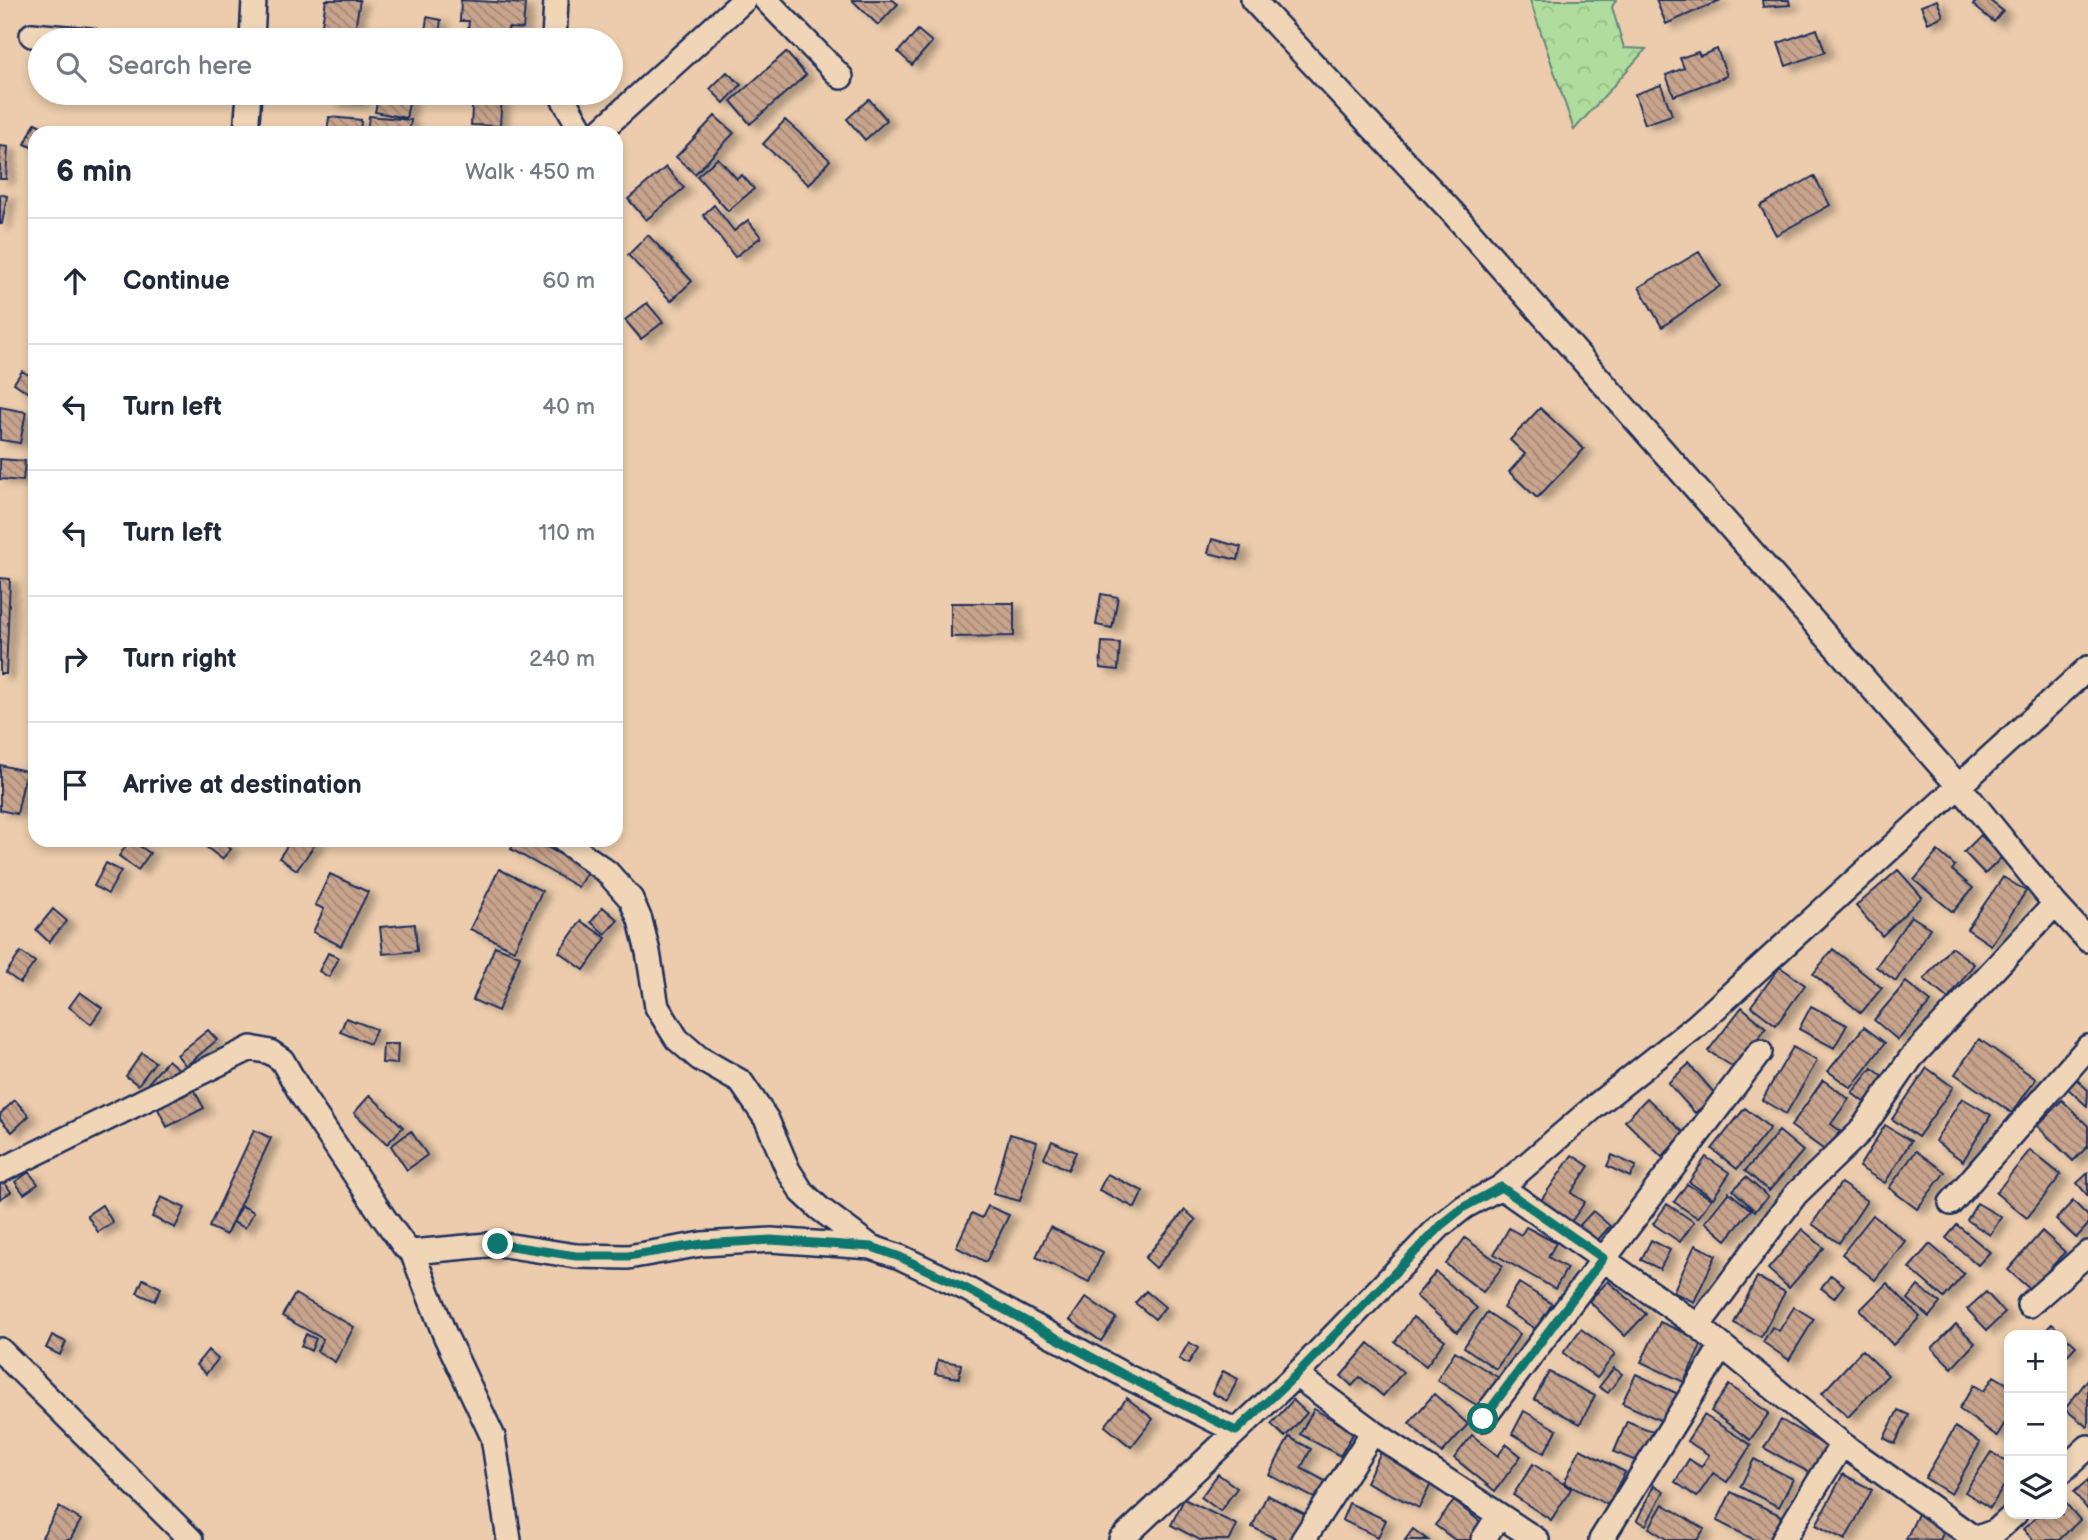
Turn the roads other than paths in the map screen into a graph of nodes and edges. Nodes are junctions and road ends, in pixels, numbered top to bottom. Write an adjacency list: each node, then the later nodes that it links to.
1 (254, 0): 6 (street)
2 (556, 0): 7 (street)
3 (744, 0): 13 (street)
4 (766, 0): 8 (street)
5 (1253, 0): 15 (street)
6 (253, 28)
7 (555, 28)
8 (841, 77)
9 (248, 105): 11 (street)
10 (567, 105): 12 (street)
11 (247, 126)
12 (579, 126)
13 (605, 126)
14 (2088, 668): 15 (street)
15 (1959, 786): 17 (street); 22 (street)
16 (573, 847): 24 (street)
17 (2055, 904): 18 (street); 29 (street)
18 (2088, 940)
19 (2088, 1047): 23 (street)
20 (1759, 1052): 27 (street)
21 (0, 1171): 25 (street)
22 (1501, 1187): 27 (street); 32 (street)
23 (1951, 1203)
24 (872, 1247): 25 (street); 34 (street)
25 (412, 1252): 44 (street)
26 (2088, 1253): 28 (street)
27 (1603, 1258): 29 (street); 33 (street)
28 (2029, 1304)
29 (1699, 1326): 30 (street)
30 (1722, 1346): 36 (street); 49 (street)
31 (0, 1350): 43 (street)
32 (1296, 1375): 34 (street); 35 (street)
33 (1483, 1419)
34 (1236, 1431): 45 (street)
35 (1373, 1432): 39 (street); 46 (street)
36 (1842, 1444): 42 (street); 50 (street)
37 (2088, 1447): 38 (street)
38 (2067, 1466)
39 (1499, 1515): 47 (street); 48 (street)
40 (2012, 1519): 41 (street)
41 (2000, 1536): 42 (street)
42 (1973, 1539)
43 (191, 1540)
44 (509, 1540)
45 (1121, 1540)
46 (1303, 1540)
47 (1483, 1540)
48 (1537, 1540)
49 (1601, 1540)
50 (1783, 1540)

